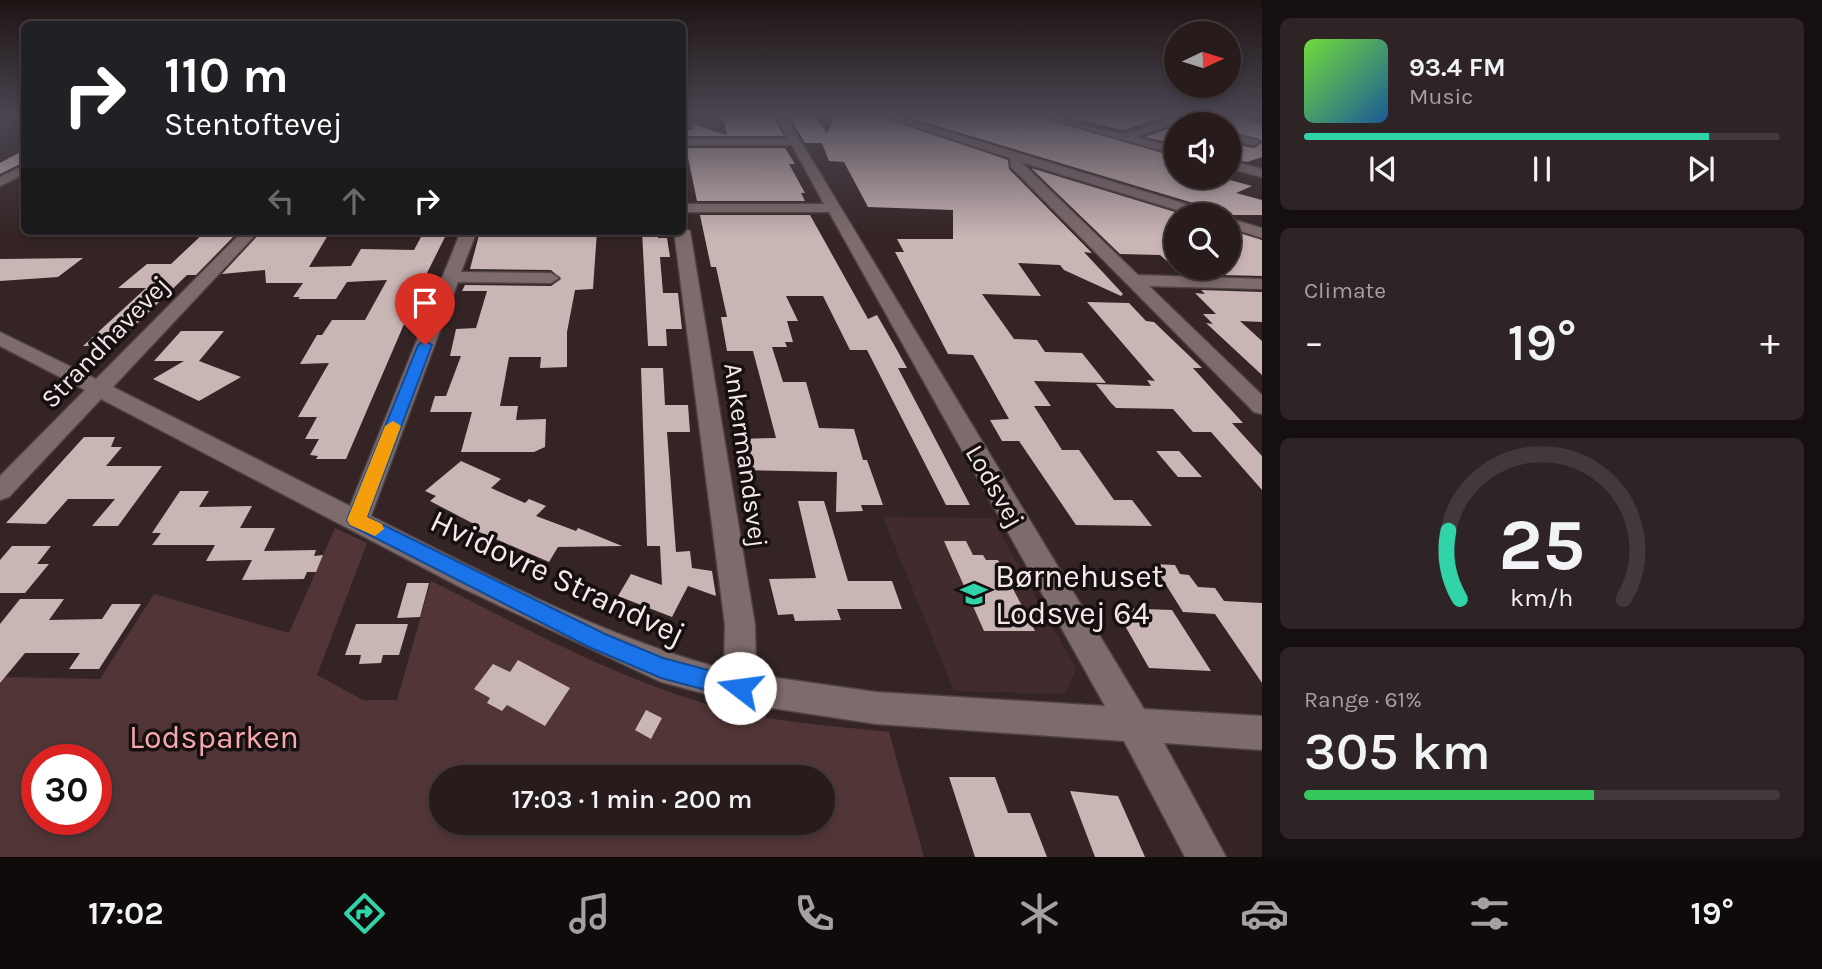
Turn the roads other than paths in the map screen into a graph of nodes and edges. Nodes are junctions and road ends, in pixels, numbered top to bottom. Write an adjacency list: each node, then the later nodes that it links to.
1 (804, 157): 12 (street, Lodsvej)
2 (1016, 157): 20 (street)
3 (1019, 157): 10 (street)
4 (0, 164): 5 (street)
5 (21, 166)
6 (1241, 167): 8 (street)
7 (21, 168): 9 (street)
8 (1262, 173)
9 (0, 182)
10 (1168, 203)
11 (686, 208): 12 (street)
12 (833, 208): 28 (street, Lodsvej)
13 (1241, 226): 14 (street)
14 (1262, 233)
15 (247, 235): 23 (street, Strandhavevej)
16 (468, 235): 18 (street)
17 (683, 235): 27 (street, Ankermandsvej)
18 (452, 277): 19 (street); 26 (street)
19 (551, 278)
20 (1132, 280): 21 (street); 24 (street)
21 (1262, 284)
22 (0, 338): 23 (street, Hvidovre Strandvej)
23 (99, 389): 25 (street, Strandhavevej); 26 (street, Hvidovre Strandvej)
24 (1262, 407)
25 (0, 491)
26 (357, 520): 27 (street, Hvidovre Strandvej)
27 (740, 688): 28 (street, Hvidovre Strandvej)
28 (1133, 724): 29 (street, Hvidovre Strandvej); 30 (street, Lodsvej)
29 (1262, 733)
30 (1206, 857)

